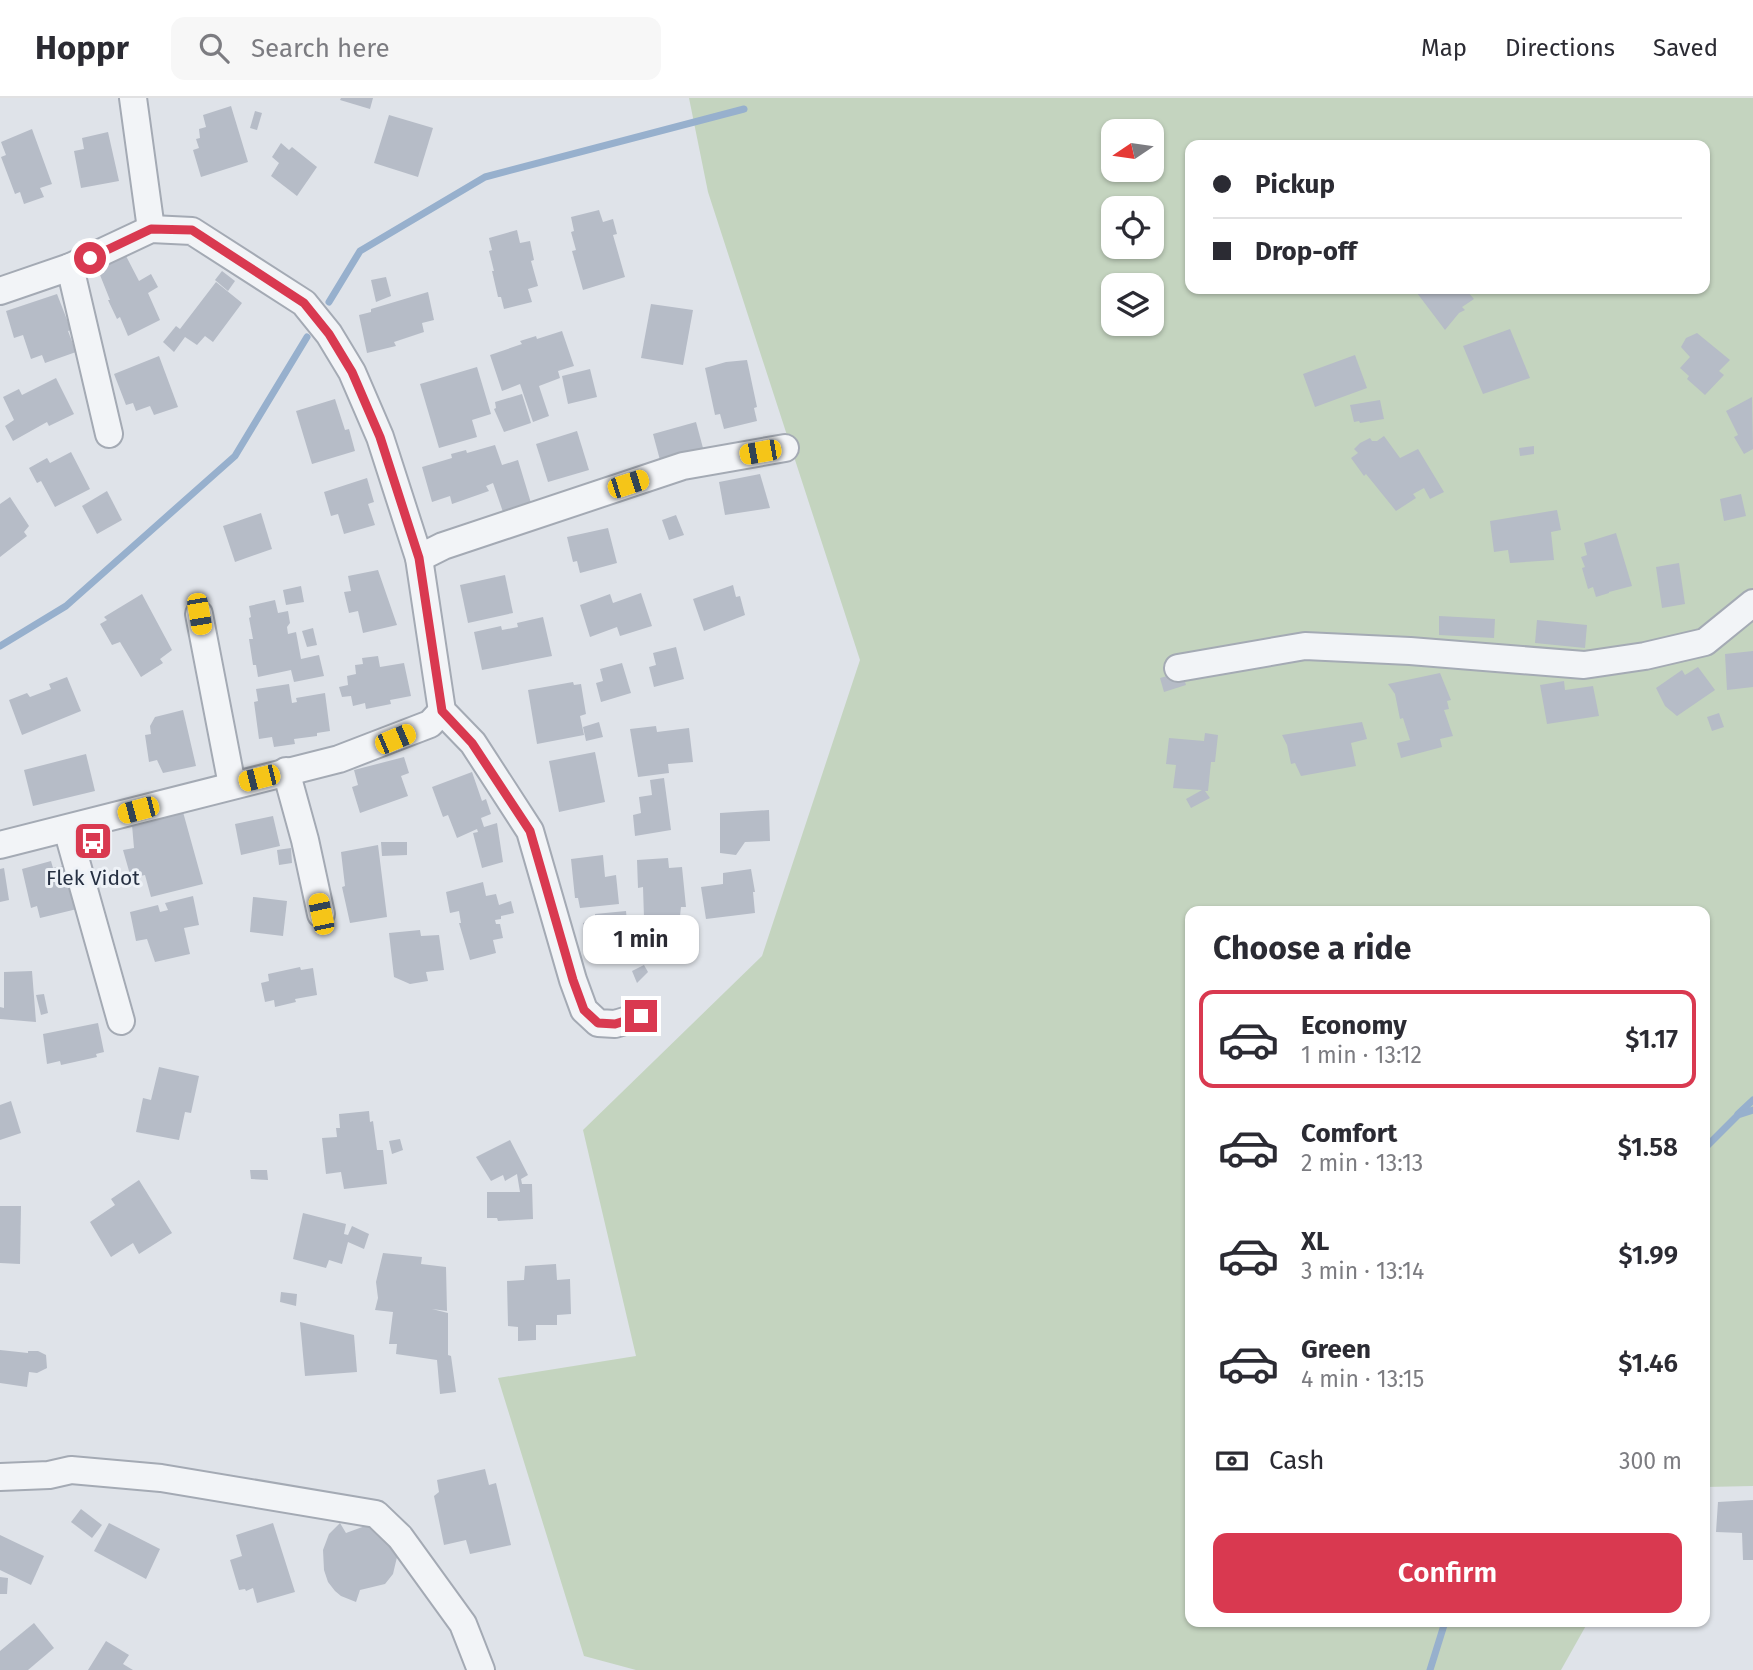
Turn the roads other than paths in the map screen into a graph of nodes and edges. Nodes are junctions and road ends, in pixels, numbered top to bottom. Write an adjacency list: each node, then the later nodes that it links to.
1 (133, 98): 2 (street)
2 (151, 229): 3 (street); 7 (street)
3 (70, 267): 4 (street); 5 (street)
4 (0, 292)
5 (109, 434)
6 (785, 448): 7 (street)
7 (419, 558): 11 (street)
8 (1753, 603): 10 (street)
9 (199, 614): 13 (street)
10 (1178, 668)
11 (442, 711): 12 (street); 17 (street)
12 (286, 771): 13 (street); 16 (street)
13 (232, 785): 14 (street)
14 (67, 829): 15 (street); 18 (street)
15 (0, 845)
16 (321, 914)
17 (641, 1016)
18 (121, 1021)
19 (0, 1477): 20 (street)
20 (481, 1670)

